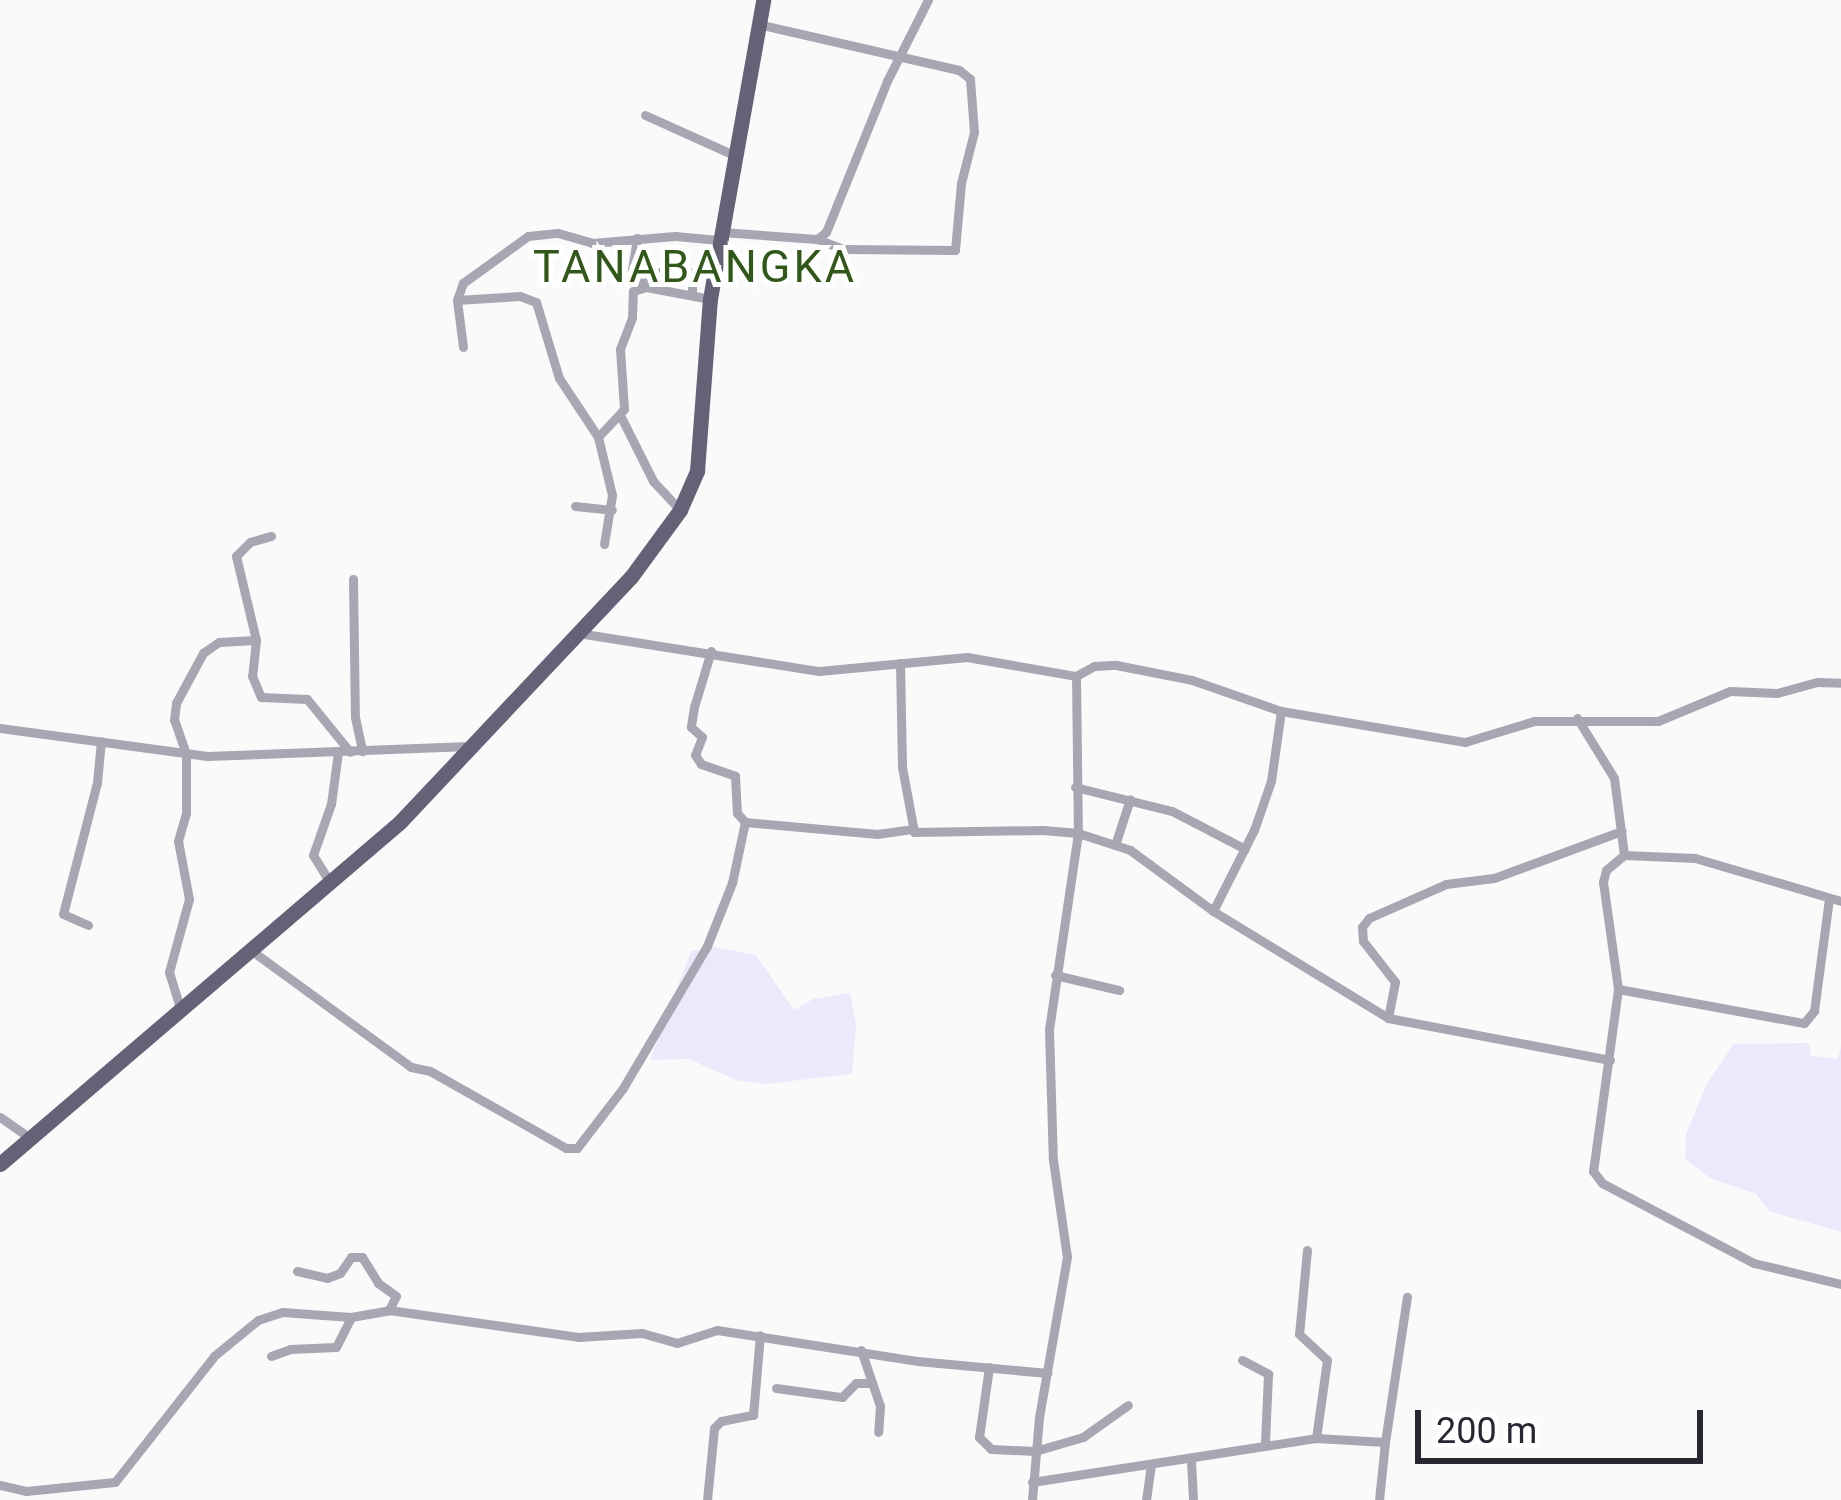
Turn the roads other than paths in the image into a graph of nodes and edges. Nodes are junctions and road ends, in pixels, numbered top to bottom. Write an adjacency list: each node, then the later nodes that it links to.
1 (762, 0): 3 (main road)
2 (928, 0): 4 (street)
3 (756, 24): 4 (street); 6 (main road)
4 (900, 55): 9 (street); 9 (street)
5 (645, 115): 6 (street)
6 (738, 158): 7 (main road)
7 (720, 236): 8 (street); 9 (street); 12 (main road)
8 (638, 238): 10 (street); 13 (street)
9 (817, 239)
10 (641, 286): 11 (street); 11 (street); 15 (street)
11 (692, 294): 12 (street)
12 (710, 299): 19 (main road)
13 (457, 300): 14 (street); 16 (street)
14 (463, 347)
15 (622, 417): 16 (street); 19 (street)
16 (598, 437): 18 (street)
17 (574, 506): 18 (street)
18 (612, 510): 21 (street)
19 (680, 510): 23 (main road)
20 (271, 536): 24 (street)
21 (604, 544)
22 (353, 579): 34 (street)
23 (578, 633): 25 (street); 33 (main road)
24 (256, 640): 34 (street); 35 (street)
25 (711, 651): 26 (street); 38 (street)
26 (900, 663): 27 (street); 39 (street)
27 (1076, 676): 29 (street); 36 (street)
28 (1841, 683): 30 (street)
29 (1281, 711): 30 (street); 43 (street)
30 (1577, 718): 40 (street)
31 (0, 728): 32 (street)
32 (101, 741): 35 (street); 48 (street)
33 (470, 746): 34 (street); 45 (main road)
34 (350, 751): 35 (street); 45 (street)
35 (186, 754): 53 (street)
36 (1075, 787): 37 (street); 41 (street)
37 (1130, 800): 42 (street); 43 (street)
38 (745, 822): 39 (street); 49 (street)
39 (911, 829): 41 (street)
40 (1622, 830): 44 (street); 54 (street)
41 (1078, 833): 42 (street); 50 (street)
42 (1115, 845): 47 (street)
43 (1245, 849): 47 (street)
44 (1624, 855): 46 (street); 51 (street)
45 (331, 884): 49 (main road)
46 (1835, 900): 51 (street)
47 (1214, 911): 54 (street)
48 (88, 925)
49 (252, 951): 53 (main road)
50 (1055, 975): 52 (street); 70 (street)
51 (1618, 989): 55 (street)
52 (1119, 990)
53 (181, 1011): 57 (main road)
54 (1388, 1018): 55 (street)
55 (1610, 1060): 61 (street)
56 (0, 1117): 57 (street)
57 (30, 1138): 58 (main road)
58 (0, 1163)
59 (1307, 1250): 75 (street)
60 (297, 1271): 63 (street)
61 (1841, 1284)
62 (1407, 1297): 76 (street)
63 (389, 1310): 64 (street); 65 (street)
64 (351, 1317): 67 (street); 82 (street)
65 (760, 1335): 66 (street); 83 (street)
66 (861, 1350): 69 (street); 71 (street)
67 (271, 1356)
68 (1242, 1360): 77 (street)
69 (988, 1367): 70 (street); 78 (street)
70 (1047, 1373): 78 (street)
71 (868, 1383): 72 (street); 74 (street)
72 (776, 1388)
73 (1128, 1405): 78 (street)
74 (878, 1432)
75 (1316, 1438): 76 (street); 77 (street)
76 (1385, 1442): 87 (street)
77 (1265, 1443): 79 (street)
78 (1035, 1451): 81 (street)
79 (1191, 1460): 80 (street); 86 (street)
80 (1151, 1466): 81 (street); 85 (street)
81 (1032, 1482): 84 (street)
82 (0, 1485)
83 (707, 1500)
84 (1032, 1500)
85 (1145, 1500)
86 (1193, 1500)
87 (1379, 1500)

